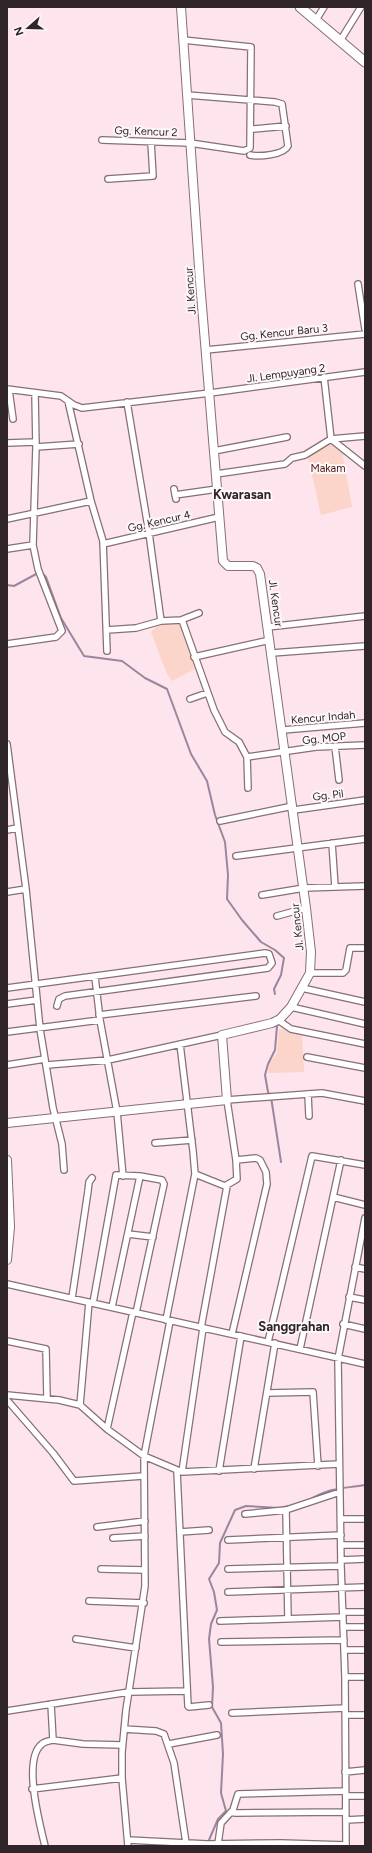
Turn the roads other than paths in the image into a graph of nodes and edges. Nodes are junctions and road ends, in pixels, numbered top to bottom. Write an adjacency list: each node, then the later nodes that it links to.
1 (181, 7): 6 (street, Jl. Kencur)
2 (300, 7): 5 (main road)
3 (324, 7): 5 (street)
4 (362, 7): 7 (street)
5 (316, 20): 7 (main road)
6 (183, 40): 9 (street, Jl. Kencur); 10 (street)
7 (340, 41): 8 (main road)
8 (365, 62)
9 (187, 96): 10 (street); 15 (street, Jl. Kencur)
10 (251, 101): 11 (street); 15 (street, Gg. Kencur 2)
11 (286, 126): 12 (street); 16 (street)
12 (253, 129)
13 (102, 140): 14 (street, Gg. Kencur 2)
14 (151, 142): 15 (street, Gg. Kencur 2); 17 (street)
15 (190, 143): 21 (street, Jl. Kencur)
16 (250, 155)
17 (108, 179)
18 (358, 284): 19 (street)
19 (365, 329)
20 (365, 334): 21 (street, Gg. Kencur Baru 3)
21 (206, 350): 26 (street, Jl. Kencur)
22 (365, 372): 23 (street, Jl. Lempuyang 2)
23 (324, 377): 26 (street, Jl. Lempuyang 2); 32 (street)
24 (8, 390): 25 (street, Jl. Lempuyang 2); 29 (street)
25 (34, 393): 27 (street, Jl. Lempuyang 2); 34 (street)
26 (210, 393): 28 (street, Jl. Lempuyang 2); 36 (street, Jl. Kencur)
27 (68, 401): 28 (street, Jl. Lempuyang 2); 35 (street)
28 (127, 402): 45 (street)
29 (13, 419)
30 (365, 436): 32 (street)
31 (287, 437): 36 (street)
32 (331, 439): 37 (street); 38 (street)
33 (7, 443): 34 (street)
34 (36, 444): 35 (street); 42 (street)
35 (79, 444): 41 (street)
36 (214, 451): 38 (street, Jl. Kencur)
37 (365, 466)
38 (216, 474): 39 (street, Jl. Kencur)
39 (217, 489): 40 (street); 43 (street, Jl. Kencur)
40 (175, 494)
41 (91, 501): 42 (street); 46 (street)
42 (34, 514): 44 (street); 47 (street)
43 (219, 517): 45 (street, Gg. Kencur 4); 53 (street, Jl. Kencur)
44 (7, 519)
45 (149, 533): 46 (street, Gg. Kencur 4); 52 (street)
46 (103, 544): 54 (street)
47 (33, 545): 48 (street); 56 (street)
48 (7, 549)
49 (199, 613): 51 (street)
50 (365, 616): 53 (street)
51 (180, 620): 52 (street); 60 (street)
52 (161, 621): 54 (street)
53 (268, 626): 55 (street, Jl. Kencur)
54 (107, 630): 58 (street)
55 (270, 640): 59 (street, Jl. Kencur); 60 (street)
56 (7, 644)
57 (365, 646): 59 (street)
58 (107, 651)
59 (272, 653): 64 (street, Jl. Kencur)
60 (194, 657): 61 (street)
61 (207, 693): 62 (street); 69 (street)
62 (190, 699)
63 (365, 723): 64 (street, Kencur Indah)
64 (283, 730): 68 (street, Jl. Kencur)
65 (7, 744): 75 (street)
66 (365, 745): 67 (street, Gg. MOP)
67 (335, 746): 68 (street, Gg. MOP); 70 (street)
68 (286, 753): 69 (street, Gg. MOP); 73 (street, Jl. Kencur)
69 (247, 757): 71 (street)
70 (339, 780)
71 (248, 788)
72 (365, 800): 73 (street, Gg. Pil)
73 (293, 808): 74 (street, Gg. Pil); 79 (street, Jl. Kencur)
74 (220, 821)
75 (17, 828): 76 (street); 84 (street)
76 (7, 830)
77 (365, 839): 78 (street)
78 (332, 843): 79 (street); 82 (street)
79 (298, 847): 80 (street); 83 (street, Jl. Kencur)
80 (236, 856)
81 (365, 886): 82 (street)
82 (335, 887): 83 (street)
83 (304, 888): 86 (street); 87 (street, Jl. Kencur)
84 (26, 889): 85 (street); 92 (street)
85 (7, 892)
86 (262, 895)
87 (306, 908): 88 (street); 90 (street, Jl. Kencur)
88 (277, 916)
89 (365, 948): 90 (street)
90 (310, 973): 94 (street, Jl. Kencur)
91 (95, 977): 92 (street); 95 (street); 95 (street)
92 (37, 985): 93 (street); 97 (street)
93 (7, 988)
94 (302, 988): 98 (street); 101 (street, Jl. Kencur)
95 (97, 993): 100 (street); 102 (street)
96 (256, 996): 102 (street)
97 (37, 1000): 99 (street); 105 (street)
98 (365, 1002)
99 (7, 1004)
100 (58, 1006)
101 (291, 1007): 103 (street, Jl. Kencur); 104 (street)
102 (99, 1018): 105 (street); 112 (street)
103 (278, 1020): 107 (street, Jl. Kencur); 109 (street)
104 (365, 1024)
105 (40, 1028): 106 (street); 111 (street)
106 (7, 1032)
107 (222, 1035): 108 (street); 117 (street)
108 (180, 1044): 112 (street); 119 (street)
109 (365, 1044)
110 (307, 1057): 115 (street)
111 (46, 1058): 113 (street); 114 (street)
112 (108, 1060): 114 (street); 120 (street)
113 (7, 1065)
114 (47, 1065): 122 (street)
115 (365, 1068)
116 (308, 1094): 117 (street); 118 (street); 121 (street)
117 (227, 1100): 119 (street); 127 (street)
118 (365, 1101)
119 (188, 1104): 120 (street); 124 (street)
120 (117, 1112): 122 (street); 132 (street)
121 (309, 1116)
122 (56, 1118): 123 (street); 130 (street)
123 (7, 1123)
124 (192, 1140): 125 (street); 131 (street)
125 (155, 1143)
126 (7, 1160): 142 (street)
127 (236, 1160): 135 (street); 156 (street)
128 (341, 1160): 129 (street); 136 (street); 159 (street)
129 (365, 1165)
130 (64, 1170)
131 (195, 1174): 135 (street); 152 (street)
132 (123, 1176): 133 (street); 149 (street)
133 (140, 1176): 139 (street); 140 (street)
134 (92, 1178): 147 (street)
135 (228, 1186): 154 (street)
136 (334, 1197): 137 (street); 161 (street)
137 (365, 1205)
138 (365, 1218): 141 (street)
139 (128, 1234): 140 (street); 150 (street)
140 (153, 1237): 151 (street)
141 (363, 1239): 143 (street)
142 (7, 1260)
143 (355, 1267): 144 (street); 146 (street)
144 (365, 1269)
145 (7, 1284): 147 (street)
146 (349, 1297): 148 (street); 153 (street)
147 (72, 1298): 149 (street)
148 (365, 1300)
149 (91, 1303): 150 (street); 168 (street)
150 (112, 1307): 151 (street)
151 (135, 1312): 152 (street); 169 (street)
152 (168, 1321): 154 (street); 170 (street)
153 (343, 1324): 155 (street); 162 (street)
154 (202, 1328): 156 (street); 174 (street)
155 (365, 1329)
156 (232, 1334): 157 (street)
157 (241, 1336): 159 (street); 175 (street)
158 (7, 1341): 166 (street)
159 (268, 1342): 160 (street)
160 (275, 1343): 161 (street); 164 (street)
161 (300, 1349): 162 (street)
162 (338, 1359): 163 (street); 171 (street)
163 (365, 1364)
164 (267, 1393): 172 (street); 173 (street)
165 (7, 1395): 166 (street)
166 (47, 1398): 168 (street)
167 (7, 1400): 176 (street)
168 (80, 1406): 169 (street)
169 (107, 1429): 170 (street)
170 (144, 1456): 174 (street); 176 (street)
171 (339, 1464): 172 (street); 177 (street)
172 (318, 1466): 173 (street)
173 (254, 1469): 175 (street)
174 (179, 1471): 175 (street); 185 (street)
175 (219, 1471)
176 (143, 1476): 182 (street)
177 (340, 1491): 178 (street); 180 (street)
178 (286, 1510): 179 (street); 189 (street)
179 (245, 1514)
180 (341, 1519): 181 (street); 186 (street)
181 (365, 1519)
182 (145, 1521): 183 (street); 187 (street)
183 (97, 1527)
184 (209, 1530): 185 (street)
185 (180, 1532): 219 (street)
186 (341, 1535): 189 (street); 191 (street)
187 (145, 1536): 188 (street); 198 (street)
188 (113, 1538)
189 (286, 1539): 190 (street); 195 (street)
190 (228, 1540)
191 (341, 1545): 192 (street); 194 (street)
192 (365, 1545)
193 (365, 1560): 194 (street)
194 (341, 1563): 195 (street); 199 (street)
195 (287, 1568): 197 (street); 201 (street)
196 (101, 1569): 198 (street)
197 (228, 1569)
198 (145, 1570): 204 (street)
199 (342, 1587): 200 (street); 201 (street); 206 (street)
200 (365, 1587)
201 (287, 1590): 202 (street); 207 (street)
202 (228, 1592)
203 (88, 1601): 204 (street)
204 (144, 1603): 214 (street)
205 (365, 1612): 206 (street)
206 (343, 1615): 207 (street); 209 (street)
207 (288, 1619): 208 (street)
208 (220, 1621)
209 (343, 1626): 210 (street); 212 (street)
210 (365, 1627)
211 (76, 1639): 214 (street)
212 (344, 1640): 213 (street); 215 (street)
213 (221, 1642)
214 (136, 1648): 220 (street)
215 (344, 1650): 216 (street); 217 (street)
216 (365, 1650)
217 (345, 1677): 218 (street); 223 (street)
218 (365, 1677)
219 (187, 1691): 220 (street); 222 (street)
220 (129, 1692): 221 (street); 228 (street)
221 (51, 1704): 224 (street); 230 (street)
222 (209, 1705)
223 (344, 1708): 225 (street); 226 (street)
224 (7, 1711)
225 (232, 1712)
226 (345, 1715): 227 (street); 234 (street)
227 (365, 1715)
228 (124, 1729): 231 (street); 232 (street)
229 (217, 1735): 231 (street)
230 (53, 1740): 232 (street); 236 (street)
231 (169, 1744): 244 (street)
232 (122, 1745): 235 (street)
233 (365, 1770): 234 (street)
234 (345, 1772): 237 (street)
235 (122, 1778): 236 (street); 243 (street)
236 (32, 1789): 246 (street)
237 (346, 1794): 238 (street); 239 (street); 240 (street)
238 (365, 1796)
239 (231, 1812): 240 (street); 245 (street)
240 (346, 1812): 241 (street)
241 (346, 1820): 242 (street); 247 (street)
242 (365, 1820)
243 (128, 1843): 244 (street)
244 (186, 1843): 245 (street)
245 (216, 1844): 247 (street)
246 (45, 1846)
247 (346, 1846)

